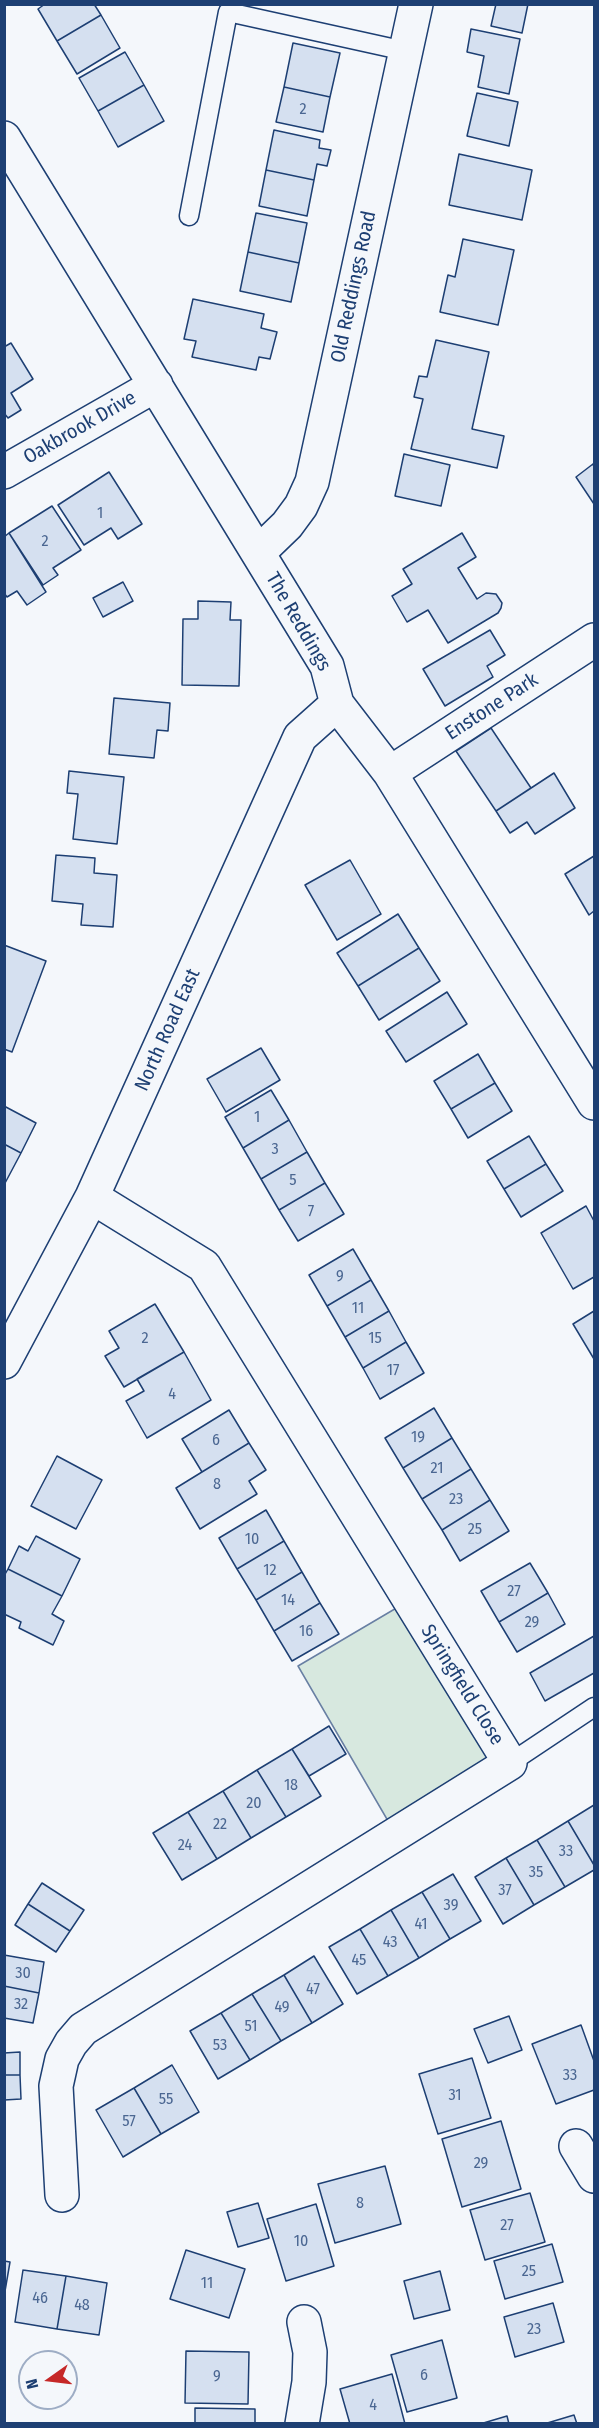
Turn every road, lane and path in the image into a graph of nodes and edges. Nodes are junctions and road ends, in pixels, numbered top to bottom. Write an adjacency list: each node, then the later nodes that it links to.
1 (416, 4): 2 (street, Old Reddings Road)
2 (405, 51): 4 (lane); 7 (street, Old Reddings Road)
3 (4, 138): 5 (street, The Reddings)
4 (189, 216)
5 (156, 385): 6 (street, Oakbrook Drive); 7 (street, The Reddings)
6 (4, 472)
7 (258, 553): 9 (street, The Reddings)
8 (594, 640): 10 (street, Enstone Park)
9 (337, 704): 10 (street, The Reddings); 12 (street, North Road East)
10 (390, 772): 11 (street, The Reddings)
11 (594, 1103)
12 (92, 1197): 13 (street, North Road East); 15 (street, Springfield Close)
13 (4, 1362)
14 (594, 1707): 15 (lane)
15 (510, 1763): 18 (street, Springfield Close)
16 (576, 2146): 17 (street)
17 (594, 2176)
18 (62, 2195)
19 (304, 2322): 20 (street)
20 (302, 2424)

